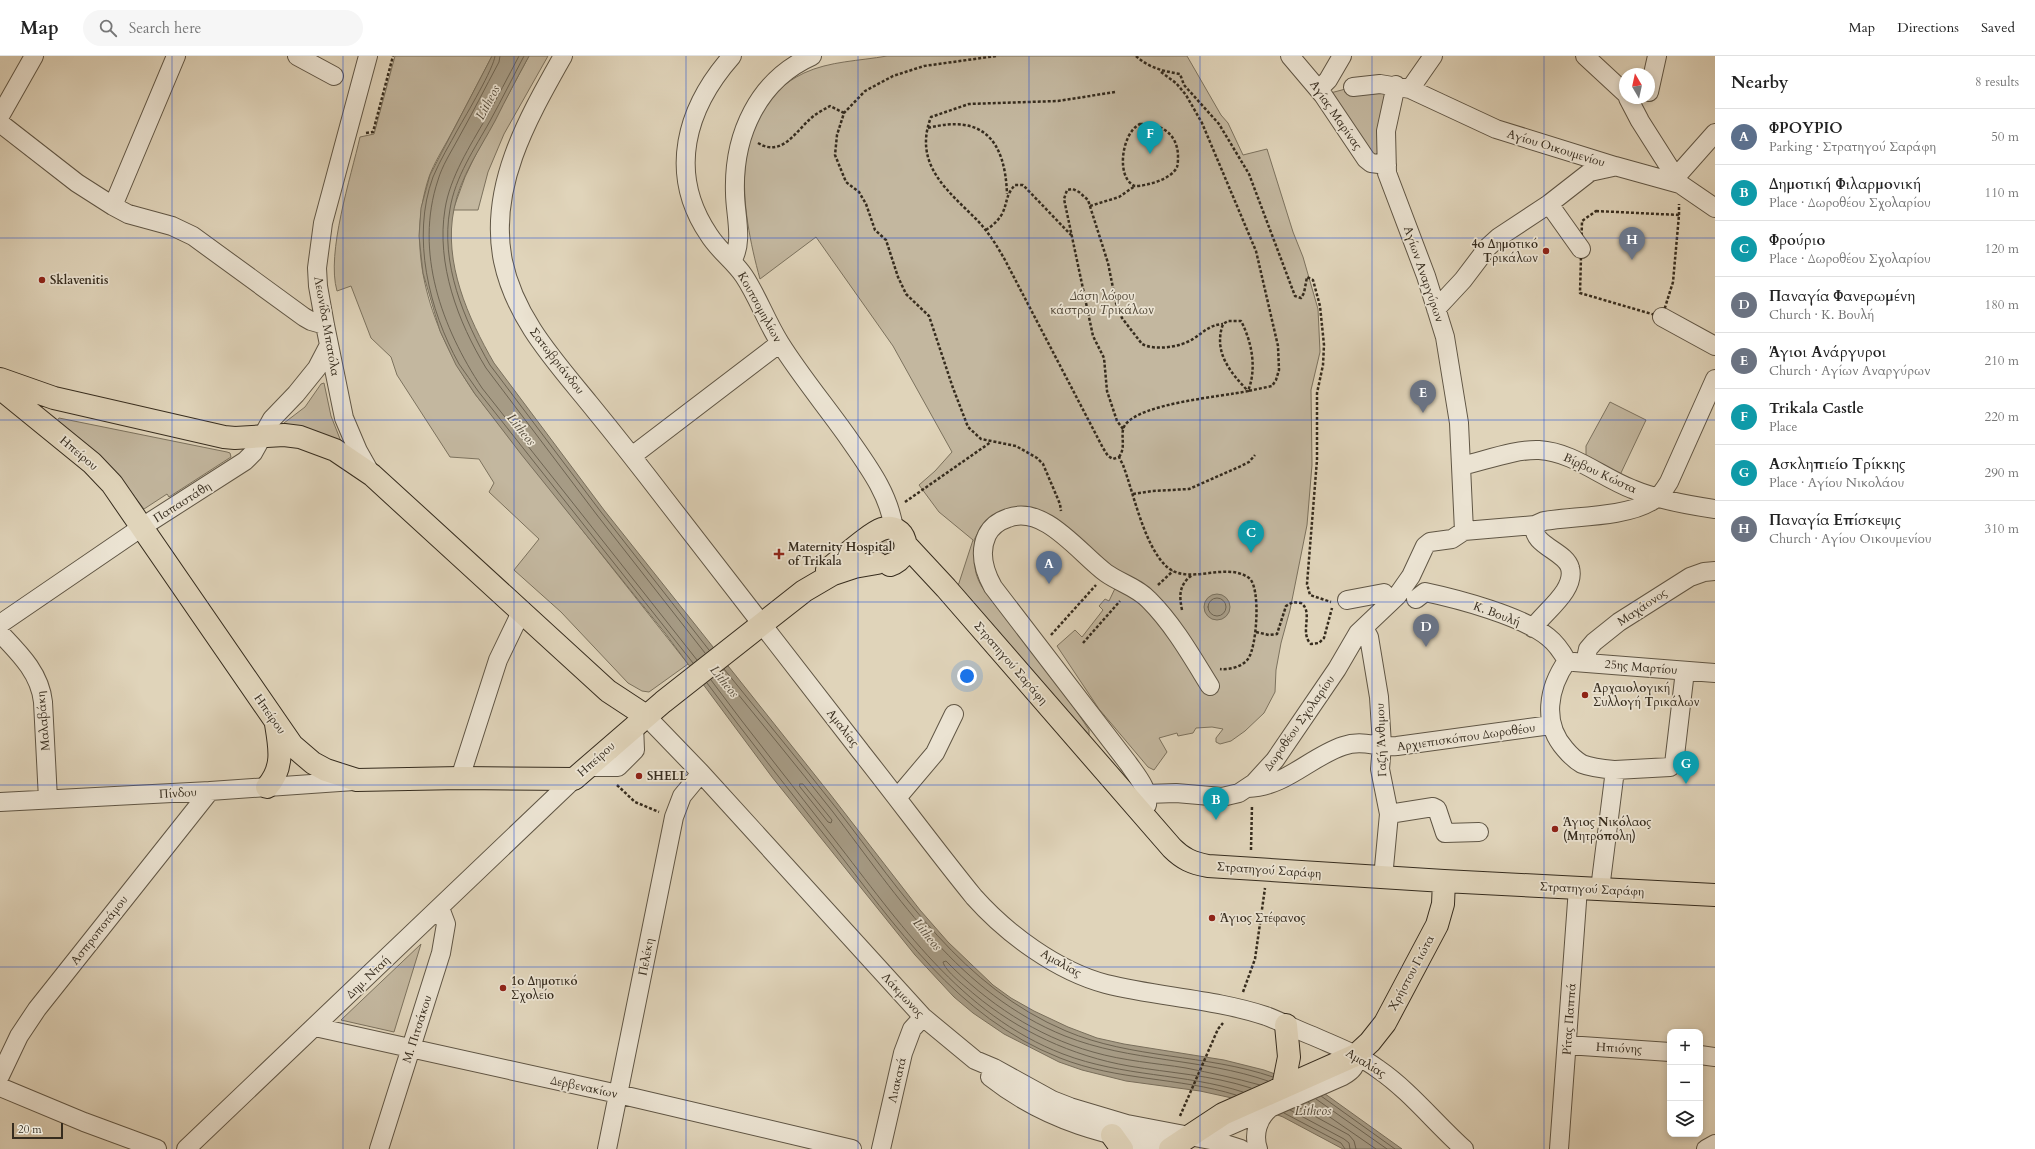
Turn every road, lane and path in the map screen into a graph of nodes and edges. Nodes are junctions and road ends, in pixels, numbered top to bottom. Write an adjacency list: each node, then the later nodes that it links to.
1 (34, 56): 27 (street)
2 (176, 56): 40 (street)
3 (297, 56): 18 (street)
4 (368, 56): 50 (street, Λεωνίδα Μπατόλα)
5 (393, 56): 33 (path)
6 (563, 56): 62 (street, Σατωβριάνδου)
7 (732, 56): 46 (street, Κουτσομηλίων)
8 (812, 56): 32 (street)
9 (996, 56): 26 (path)
10 (1136, 56): 17 (path)
11 (1290, 56): 22 (street, Αγίας Μαρίνας)
12 (1342, 56): 22 (street)
13 (1433, 56): 20 (street, Αγίων Αναργύρων)
14 (1585, 56): 21 (street)
15 (1657, 56): 16 (street)
16 (1654, 68)
17 (1159, 70): 57 (path); 83 (path)
18 (334, 76)
19 (1353, 87): 20 (street)
20 (1403, 87): 34 (street, Αγίων Αναργύρων); 35 (street, Αγίου Οικουμενίου)
21 (1619, 87)
22 (1319, 90): 34 (street, Αγίας Μαρίνας)
23 (1115, 92): 30 (path)
24 (1631, 104): 28 (street)
25 (1645, 104): 28 (street)
26 (844, 113): 32 (path); 60 (path)
27 (0, 116)
28 (1640, 121): 36 (street)
29 (0, 123): 40 (street)
30 (927, 128): 38 (path); 43 (path)
31 (1715, 133): 36 (street)
32 (742, 134): 46 (street)
33 (359, 135)
34 (1387, 165): 47 (street, Αγίων Αναργύρων)
35 (1615, 166): 36 (street, Αγίου Οικουμενίου); 39 (street)
36 (1678, 181): 42 (street, Αγίου Οικουμενίου)
37 (1135, 186): 37 (path); 41 (path)
38 (1007, 194): 43 (path); 44 (path)
39 (1549, 204): 45 (street); 47 (street)
40 (113, 206): 50 (street)
41 (1090, 206): 44 (path); 49 (path)
42 (1715, 208)
43 (986, 230): 63 (path)
44 (1072, 236): 58 (path)
45 (1581, 249): 48 (path); 48 (path)
46 (732, 261): 51 (street, Κουτσομηλίων)
47 (1436, 309): 64 (street, Αγίων Αναργύρων)
48 (1662, 317): 53 (street)
49 (1223, 324): 57 (path); 57 (path)
50 (325, 325): 52 (street, Λεωνίδα Μπατόλα)
51 (780, 343): 62 (street); 68 (street, Κουτσομηλίων)
52 (329, 345): 59 (street, Παπαστάθη); 65 (street, Λεωνίδα Μπατόλα)
53 (1715, 346)
54 (0, 379): 59 (main road)
55 (1715, 379): 67 (street)
56 (0, 388): 71 (main road, Ηπείρου)
57 (1248, 392): 58 (path)
58 (1123, 429): 63 (path)
59 (260, 438): 65 (main road); 71 (street, Παπαστάθη)
60 (992, 442): 68 (path); 72 (path)
61 (1255, 455): 66 (path)
62 (632, 456): 90 (street, Σατωβριάνδου)
63 (1119, 457): 66 (path)
64 (1461, 466): 67 (street, Βίρβου Κώστα); 73 (street, Αγίων Αναργύρων)
65 (372, 474): 85 (main road)
66 (1133, 494): 78 (path)
67 (1657, 498): 69 (street, Βίρβου Κώστα); 70 (street)
68 (889, 508): 74 (street, Κουτσομηλίων)
69 (1715, 509)
70 (1535, 525): 73 (street); 89 (street)
71 (142, 527): 87 (street, Παπαστάθη); 103 (main road, Ηπείρου)
72 (1053, 528): 77 (street); 94 (street)
73 (1464, 531): 81 (street, Δωροθέου Σχολαρίου)
74 (891, 536): 75 (main road); 75 (main road); 79 (main road); 80 (main road, Ηπείρου)
75 (884, 564): 79 (main road); 80 (main road, Ηπείρου)
76 (1715, 572): 96 (street, Μαχάονος)
77 (1107, 574): 94 (path); 100 (street)
78 (1192, 575): 86 (path); 91 (path)
79 (946, 588): 119 (main road, Στρατηγού Σαράφη)
80 (804, 591): 90 (main road, Ηπείρου)
81 (1390, 595): 83 (street); 88 (street, Δωροθέου Σχολαρίου)
82 (1416, 599): 89 (street, Κ. Βουλή)
83 (1340, 602): 91 (path)
84 (1113, 609): 93 (path)
85 (522, 610): 102 (main road); 109 (street)
86 (1182, 614)
87 (0, 624)
88 (1364, 628): 105 (street, Γαζή Άνθιμου); 114 (street, Δωροθέου Σχολαρίου)
89 (1533, 628): 95 (street, Κ. Βουλή)
90 (756, 630): 102 (main road, Ηπείρου); 116 (street, Αμαλίας)
91 (1256, 632): 97 (path)
92 (0, 633): 117 (street, Μαλαβάκη)
93 (1083, 643)
94 (1040, 647): 119 (street)
95 (1567, 661): 96 (street, 25ης Μαρτίου); 104 (street)
96 (1585, 663): 98 (street, 25ης Μαρτίου)
97 (1215, 667)
98 (1685, 671): 99 (street, 25ης Μαρτίου); 106 (street)
99 (1715, 673)
100 (1210, 686)
101 (954, 714): 116 (street)
102 (640, 720): 107 (street, Λάκμωνος); 108 (main road, Ηπείρου)
103 (276, 723): 111 (main road, Ηπείρου); 113 (main road)
104 (1551, 725): 105 (street, Αρχιεπισκόπου Δωροθέου); 106 (street)
105 (1382, 745): 114 (street, Αρχιεπισκόπου Δωροθέου); 121 (street, Γαζή Άνθιμου)
106 (1615, 770): 128 (street)
107 (701, 772): 122 (street, Πελέκη); 132 (street, Λάκμωνος)
108 (580, 773): 110 (main road, Ηπείρου); 120 (street, Δημ. Νταή)
109 (460, 778): 110 (main road, Ηπείρου); 111 (main road, Ηπείρου)
110 (539, 779): 120 (street)
111 (357, 780): 113 (street, Πίνδου)
112 (616, 783): 122 (path)
113 (267, 787): 115 (street, Πίνδου)
114 (1248, 788): 119 (street, Δωροθέου Σχολαρίου); 124 (path)
115 (210, 791): 117 (street, Πίνδου); 144 (street, Ασπροποτάμου)
116 (897, 798): 131 (street, Αμαλίας)
117 (48, 799): 118 (street, Πίνδου)
118 (0, 802)
119 (1145, 804): 124 (main road, Στρατηγού Σαράφη)
120 (549, 805): 130 (street, Δημ. Νταή)
121 (1389, 814): 123 (street); 125 (street, Γαζή Άνθιμου)
122 (674, 817): 147 (street, Πελέκη)
123 (1479, 832)
124 (1259, 869): 125 (main road, Στρατηγού Σαράφη); 131 (path)
125 (1383, 878): 126 (main road, Στρατηγού Σαράφη)
126 (1444, 881): 127 (main road, Στρατηγού Σαράφη); 139 (main road, Χρήστου Γιώτα)
127 (1578, 888): 128 (main road, Στρατηγού Σαράφη); 136 (street, Ρίτας Παππά)
128 (1600, 889): 129 (main road, Στρατηγού Σαράφη)
129 (1715, 895)
130 (440, 908): 134 (street, Δημ. Νταή); 137 (street, Μ. Πιτσάκου)
131 (1235, 1008): 133 (street, Αμαλίας)
132 (923, 1017): 142 (street, Λάκμωνος); 158 (street, Λιακατά)
133 (1286, 1025): 139 (street, Αμαλίας); 146 (main road)
134 (315, 1027): 137 (street, Δερβενακίων); 154 (street, Δημ. Νταή)
135 (1218, 1029): 149 (path)
136 (1567, 1045): 138 (street, Ηπιόνης); 160 (street, Ρίτας Παππά)
137 (410, 1048): 147 (street, Δερβενακίων); 155 (street, Μ. Πιτσάκου)
138 (1667, 1052)
139 (1356, 1055): 143 (main road, Χρήστου Γιώτα); 159 (street, Αμαλίας)
140 (1703, 1055): 141 (street)
141 (1715, 1057)
142 (975, 1060): 149 (street, Λάκμωνος); 150 (street)
143 (1335, 1072): 146 (main road, Χρήστου Γιώτα); 148 (street)
144 (0, 1076)
145 (0, 1087): 153 (street)
146 (1283, 1087): 149 (main road, Χρήστου Γιώτα)
147 (618, 1094): 156 (street, Πελέκη); 157 (street, Δερβενακίων)
148 (1270, 1108): 149 (street); 152 (street)
149 (1187, 1136): 150 (street); 152 (street, Λάκμωνος)
150 (1117, 1142)
151 (1715, 1144): 161 (street)
152 (1252, 1146)
153 (157, 1149)
154 (186, 1149)
155 (379, 1149)
156 (607, 1149)
157 (852, 1149)
158 (881, 1149)
159 (1464, 1149)
160 (1559, 1149)
161 (1706, 1149)

